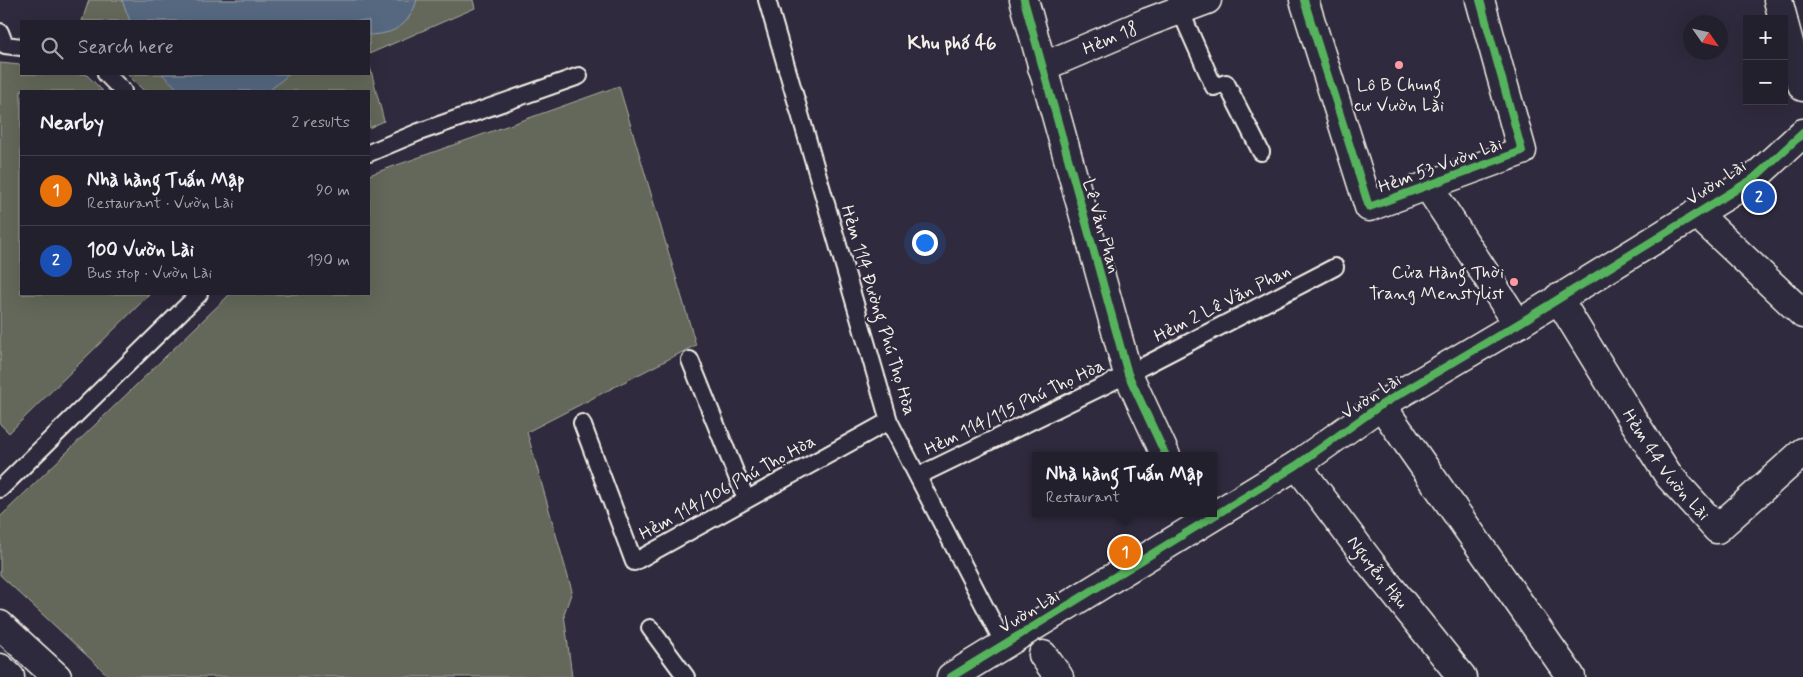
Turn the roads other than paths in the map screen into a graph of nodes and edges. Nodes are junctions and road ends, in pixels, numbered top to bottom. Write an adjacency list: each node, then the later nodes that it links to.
1 (767, 0): 30 (lane, Hẻm 114 Đường Phú Thọ Hòa)
2 (1024, 0): 12 (street, Lê Văn Phan)
3 (1207, 0): 7 (street, Hẻm 18)
4 (1304, 0): 20 (street, Hẻm 53 Vườn Lài)
5 (1480, 0): 20 (street, Hẻm 53 Vườn Lài)
6 (1778, 0): 8 (street)
7 (1180, 10): 12 (street, Hẻm 18); 18 (lane)
8 (1782, 15)
9 (0, 32): 11 (lane)
10 (1788, 39): 15 (street)
11 (20, 47)
12 (1042, 67): 28 (street, Lê Văn Phan)
13 (107, 75): 16 (lane)
14 (579, 76): 19 (lane)
15 (1803, 87)
16 (122, 90)
17 (1803, 133): 21 (street, Vườn Lài)
18 (1261, 152)
19 (370, 153)
20 (1428, 186): 26 (street, Hẻm 53 Vườn Lài)
21 (1696, 213): 24 (street, Vườn Lài); 25 (street)
22 (1335, 267): 28 (lane, Hẻm 2 Lê Văn Phan)
23 (198, 295): 36 (lane)
24 (1558, 298): 26 (street, Vườn Lài); 33 (street, Hẻm 44 Vườn Lài)
25 (1803, 314)
26 (1518, 324): 29 (street, Vườn Lài)
27 (690, 360): 37 (lane)
28 (1128, 374): 32 (street, Lê Văn Phan); 35 (lane, Hẻm 114/115 Phú Thọ Hòa)
29 (1381, 405): 34 (street, Vườn Lài); 51 (street)
30 (889, 421): 35 (lane, Hẻm 114 Đường Phú Thọ Hòa); 37 (lane, Hẻm 114/106 Phú Thọ Hòa)
31 (582, 423): 37 (lane, Hẻm 114/106 Phú Thọ Hòa)
32 (1164, 452)
33 (1803, 452)
34 (1297, 465): 38 (street, Vườn Lài); 50 (street, Nguyễn Hậu)
35 (918, 476): 42 (lane, Hẻm 114 Đường Phú Thọ Hòa)
36 (0, 489)
37 (746, 499)
38 (1217, 507)
39 (1195, 519): 42 (street, Vườn Lài)
40 (0, 624): 46 (street)
41 (650, 628): 47 (lane)
42 (1004, 644): 48 (street, Vườn Lài)
43 (1042, 654): 49 (street)
44 (0, 668): 45 (street)
45 (10, 677)
46 (57, 677)
47 (686, 677)
48 (951, 677)
49 (1059, 677)
50 (1462, 677)
51 (1570, 677)

